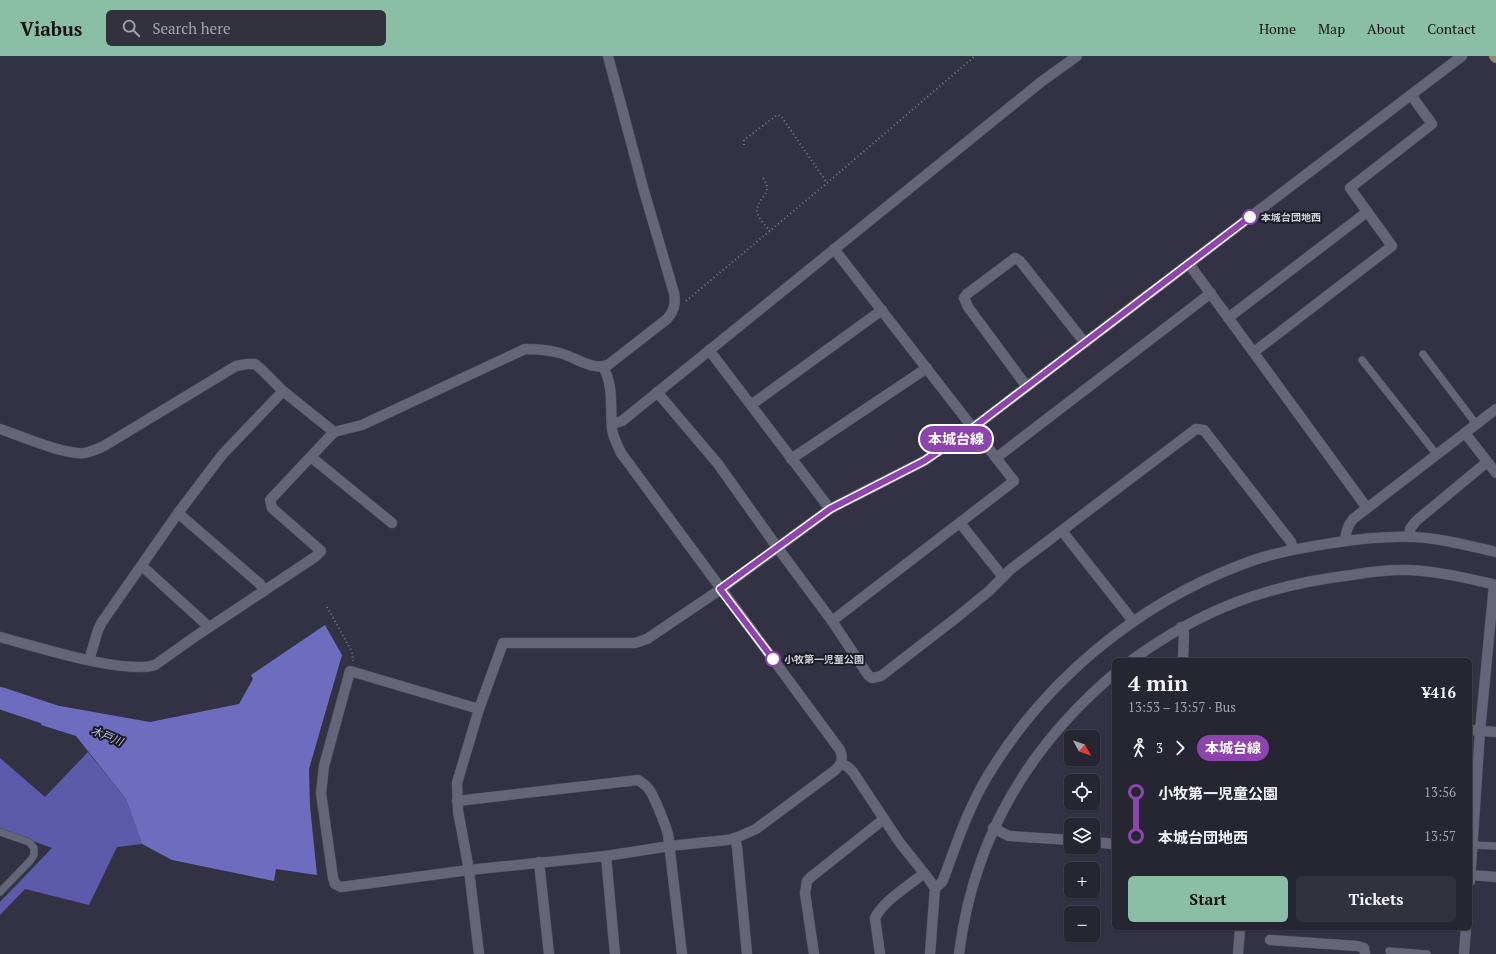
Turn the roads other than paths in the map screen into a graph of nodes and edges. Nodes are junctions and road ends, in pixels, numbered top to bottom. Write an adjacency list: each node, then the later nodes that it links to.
1 (608, 56): 16 (street)
2 (1077, 56): 6 (street)
3 (1462, 56): 4 (street)
4 (1411, 95): 5 (street); 7 (street)
5 (1367, 212): 10 (street); 13 (street)
6 (834, 249): 9 (street); 12 (street)
7 (1188, 264): 8 (street); 11 (street)
8 (1211, 293): 10 (street); 31 (street)
9 (882, 310): 17 (street); 21 (street)
10 (1228, 318): 13 (street)
11 (1085, 343): 18 (street); 18 (street)
12 (709, 350): 20 (street); 21 (street)
13 (1254, 352): 35 (street)
14 (1423, 354): 24 (lane)
15 (1362, 360): 29 (lane)
16 (602, 367): 23 (street); 27 (street)
17 (928, 368): 25 (street); 32 (street)
18 (1027, 387): 25 (street)
19 (283, 391): 26 (street); 27 (street); 37 (street)
20 (657, 392): 23 (street); 43 (street)
21 (751, 405): 32 (street)
22 (1496, 409): 24 (street)
23 (612, 424): 49 (street)
24 (1476, 424): 28 (street)
25 (974, 427): 31 (street); 36 (street)
26 (0, 429)
27 (334, 432): 30 (street)
28 (1465, 433): 29 (street); 33 (street)
29 (1437, 455): 35 (street)
30 (311, 457): 38 (street); 50 (street)
31 (996, 458): 39 (street)
32 (791, 459): 36 (street)
33 (1487, 462): 34 (street); 41 (street)
34 (1496, 473)
35 (1367, 508): 42 (street)
36 (830, 509): 43 (street)
37 (178, 513): 46 (street); 50 (street)
38 (392, 523)
39 (960, 523): 47 (street); 51 (street)
40 (1062, 532): 44 (street); 47 (street); 52 (street)
41 (1410, 537): 42 (street); 45 (street)
42 (1345, 541): 44 (street)
43 (777, 547): 49 (street); 51 (street)
44 (1293, 550): 52 (street)
45 (1496, 552)
46 (142, 566): 53 (street); 58 (street)
47 (1003, 577): 51 (street)
48 (1495, 585): 54 (street); 61 (street)
49 (720, 589): 60 (street); 63 (street)
50 (264, 591): 53 (street)
51 (832, 621)
52 (1133, 621): 81 (street)
53 (209, 627): 58 (street)
54 (1181, 627): 56 (street); 57 (street)
55 (0, 637): 58 (street)
56 (1135, 658)
57 (1183, 658)
58 (89, 660)
59 (1112, 676): 66 (street)
60 (479, 709): 64 (street); 77 (street)
61 (1475, 730): 62 (street); 72 (street)
62 (1496, 732)
63 (841, 763): 65 (street); 68 (street)
64 (457, 802): 73 (street); 77 (street)
65 (884, 819): 78 (street); 92 (street)
66 (993, 828): 69 (street); 95 (street)
67 (0, 832): 82 (lane)
68 (735, 838): 73 (street); 91 (street)
69 (1064, 840)
70 (1100, 843): 71 (street)
71 (1112, 844)
72 (1472, 845): 74 (lane)
73 (670, 846): 75 (street); 90 (street)
74 (1496, 846)
75 (606, 856): 76 (street); 89 (street)
76 (539, 862): 77 (street); 88 (street)
77 (469, 870): 87 (street)
78 (924, 873): 81 (street); 93 (street)
79 (1496, 877): 80 (street)
80 (1472, 878)
81 (935, 888): 94 (street)
82 (0, 892)
83 (1240, 930): 96 (street)
84 (1466, 930): 99 (street)
85 (1270, 940): 97 (street)
86 (1390, 951): 98 (lane)
87 (479, 954)
88 (549, 954)
89 (616, 954)
90 (682, 954)
91 (748, 954)
92 (814, 954)
93 (880, 954)
94 (930, 954)
95 (958, 954)
96 (1238, 954)
97 (1365, 954)
98 (1427, 954)
99 (1464, 954)

